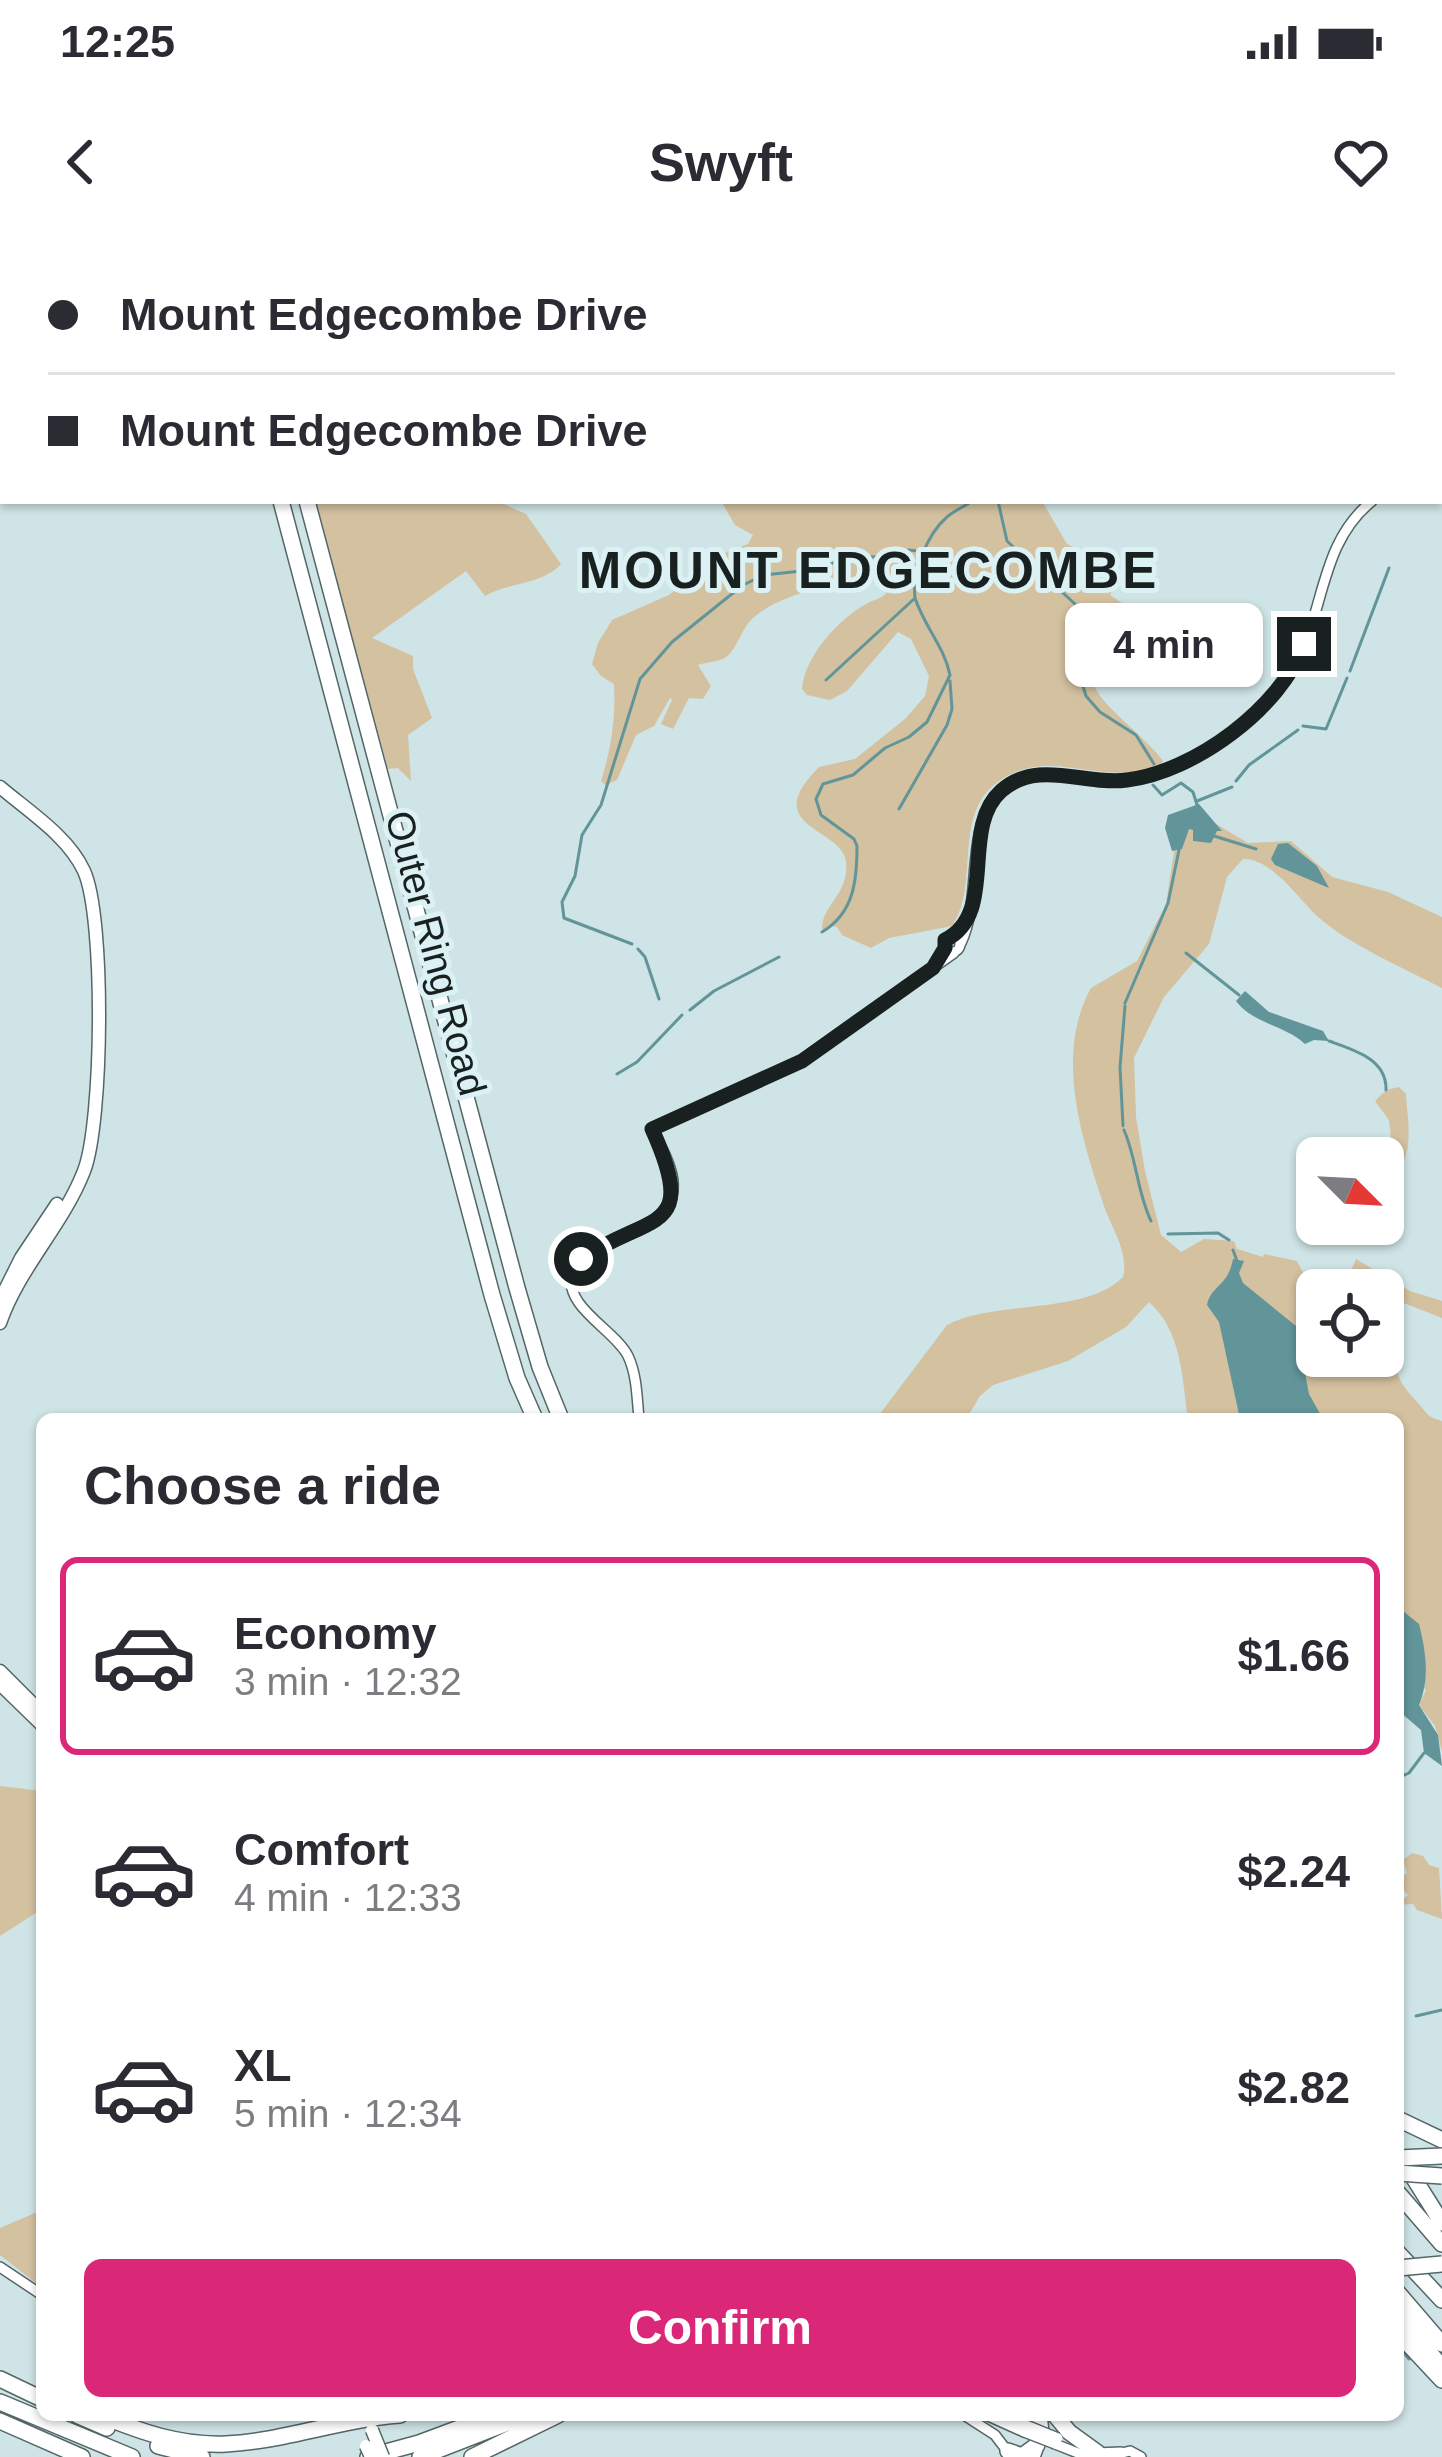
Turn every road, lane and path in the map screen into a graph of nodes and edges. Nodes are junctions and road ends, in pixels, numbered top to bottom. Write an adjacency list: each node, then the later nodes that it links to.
1 (282, 504): 8 (highway, Outer Ring Road)
2 (308, 504): 9 (highway, Outer Ring Road)
3 (1369, 504): 10 (street)
4 (0, 787): 5 (main road)
5 (95, 1128): 6 (main road); 7 (main road)
6 (0, 1300)
7 (0, 1323)
8 (532, 1413)
9 (559, 1413)
10 (638, 1413)
11 (0, 1671): 13 (main road)
12 (0, 1687): 14 (main road)
13 (36, 1707)
14 (36, 1719)
15 (1404, 2122): 16 (highway)
16 (1442, 2140)
17 (1442, 2156): 18 (highway, bridge)
18 (1404, 2163)
19 (1404, 2165): 22 (highway, bridge)
20 (1404, 2169): 24 (highway)
21 (1404, 2171): 25 (highway)
22 (1442, 2172)
23 (1404, 2200): 26 (highway)
24 (1442, 2206)
25 (1442, 2223)
26 (1442, 2244)
27 (1404, 2259): 33 (highway)
28 (1442, 2264): 30 (highway, bridge)
29 (0, 2267): 31 (street)
30 (1404, 2267)
31 (36, 2291)
32 (1404, 2300): 36 (highway)
33 (1442, 2300)
34 (1404, 2322): 37 (highway)
35 (1404, 2339): 39 (highway)
36 (1442, 2344)
37 (1442, 2366)
38 (0, 2376): 40 (highway)
39 (1442, 2380)
40 (36, 2392)
41 (0, 2398): 42 (highway); 43 (highway)
42 (36, 2411)
43 (36, 2414)
44 (51, 2421): 62 (highway)
45 (60, 2421): 63 (highway)
46 (91, 2421): 64 (highway)
47 (115, 2421): 55 (highway)
48 (478, 2421): 65 (highway)
49 (513, 2421): 67 (highway)
50 (546, 2421): 68 (highway)
51 (973, 2421): 58 (street)
52 (1001, 2421): 57 (street)
53 (1012, 2421): 57 (street)
54 (1060, 2421): 59 (highway)
55 (363, 2422): 65 (main road, bridge); 66 (main road, bridge)
56 (0, 2426): 60 (highway); 61 (highway)
57 (1039, 2436): 58 (highway); 59 (street)
58 (1009, 2454)
59 (1105, 2455): 69 (street)
60 (57, 2457)
61 (82, 2457)
62 (132, 2457)
63 (163, 2457)
64 (202, 2457)
65 (368, 2457)
66 (383, 2457)
67 (420, 2457)
68 (472, 2457)
69 (1141, 2457)

